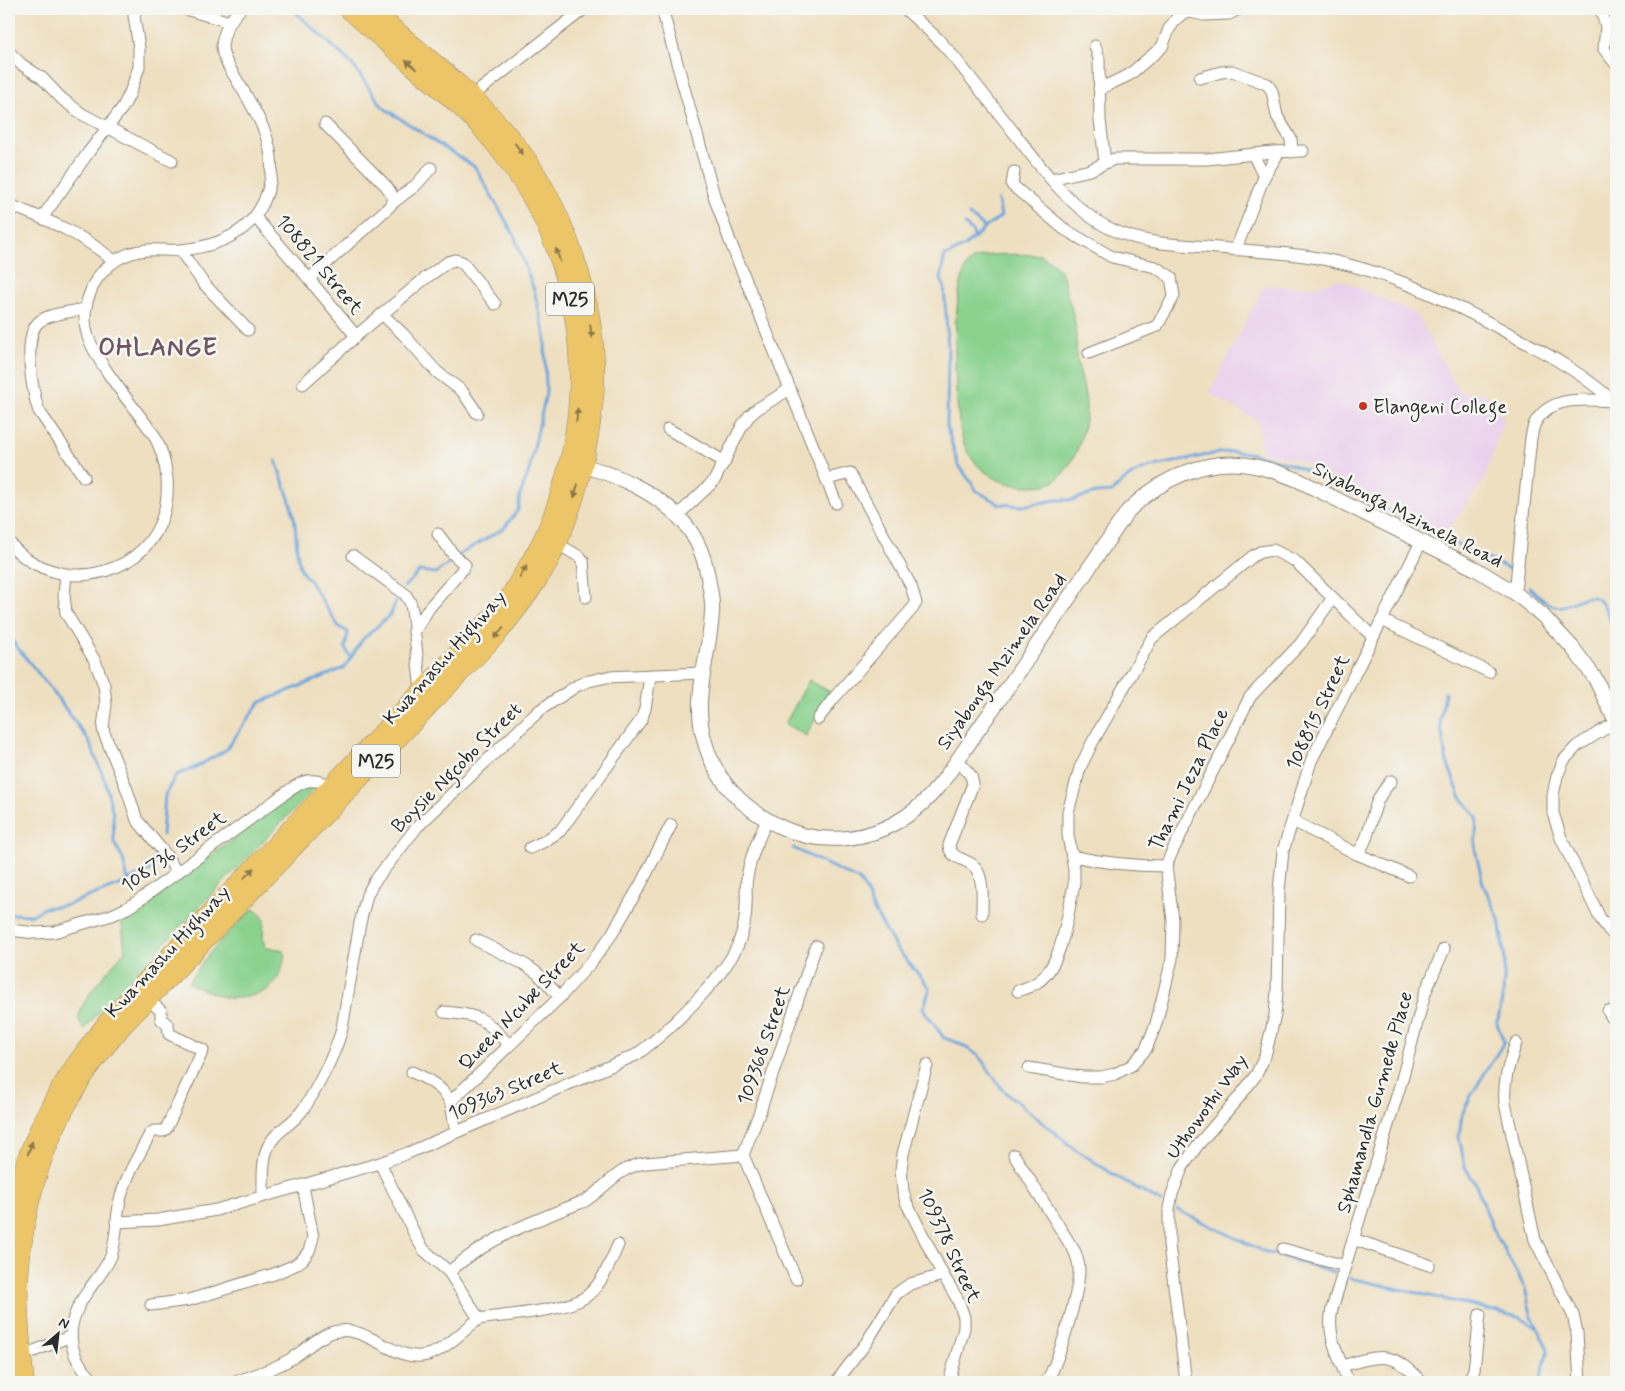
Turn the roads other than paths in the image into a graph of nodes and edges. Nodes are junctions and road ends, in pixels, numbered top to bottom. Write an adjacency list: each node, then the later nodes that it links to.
1 (136, 9): 19 (street)
2 (185, 9): 11 (street)
3 (240, 9): 11 (street)
4 (348, 9): 17 (main road, Kwamashu Highway / M25, one-way to 4)
5 (371, 9): 17 (main road, Kwamashu Highway / M25)
6 (584, 9): 17 (street)
7 (662, 9): 43 (street)
8 (905, 9): 27 (street)
9 (1239, 9): 16 (street)
10 (1601, 9): 14 (street)
11 (230, 22): 30 (street)
12 (1095, 46): 16 (street)
13 (9, 52): 19 (street)
14 (1616, 64)
15 (1200, 78): 20 (street)
16 (1099, 89): 23 (street)
17 (466, 101): 48 (main road, Kwamashu Highway / M25)
18 (325, 124): 28 (street)
19 (106, 128): 22 (street); 31 (street)
20 (1279, 152): 21 (street); 26 (street)
21 (1253, 154): 23 (street); 26 (street)
22 (172, 161)
23 (1105, 162): 27 (street)
24 (431, 168): 28 (street)
25 (1014, 172): 41 (street)
26 (1264, 177): 33 (street)
27 (1052, 178): 33 (street)
28 (392, 204): 35 (street)
29 (12, 206): 31 (street)
30 (255, 217): 32 (street); 35 (street, 108821 Street)
31 (42, 218): 34 (street)
32 (180, 250): 34 (street); 39 (street)
33 (1236, 250): 44 (street)
34 (114, 262): 37 (street)
35 (309, 278): 40 (street, 108821 Street)
36 (495, 304): 38 (street, 108821 Street)
37 (85, 309): 49 (street); 58 (street)
38 (382, 314): 40 (street, 108821 Street); 45 (street)
39 (248, 330)
40 (356, 336): 42 (street, 108821 Street)
41 (1089, 353)
42 (304, 384)
43 (790, 389): 47 (street); 50 (street)
44 (1615, 402): 59 (street)
45 (477, 414)
46 (668, 429): 47 (street)
47 (725, 462): 52 (street)
48 (576, 465): 52 (street, Siyabonga Mzimela Road); 56 (main road, Kwamashu Highway / M25, one-way to 56); 68 (main road, Kwamashu Highway / M25, one-way to 48)
49 (84, 476)
50 (827, 479): 51 (street); 69 (street)
51 (836, 503)
52 (677, 516): 66 (street, Siyabonga Mzimela Road)
53 (438, 534): 63 (street)
54 (9, 542): 58 (street)
55 (1421, 542): 59 (street, Siyabonga Mzimela Road); 62 (street, 108815 Street); 71 (street, Siyabonga Mzimela Road)
56 (558, 544): 60 (street); 73 (main road, Kwamashu Highway / M25, one-way to 73)
57 (353, 556): 63 (street)
58 (66, 574): 82 (street)
59 (1515, 593): 70 (street, Siyabonga Mzimela Road)
60 (586, 597)
61 (1332, 599): 64 (street); 80 (street); 81 (street, Thami Jeza Place)
62 (1382, 620): 64 (street, 108815 Street); 65 (street)
63 (414, 632): 68 (street)
64 (1373, 637): 75 (street, 108815 Street)
65 (1489, 672)
66 (702, 673): 67 (street, Boysie Ngcobo Street); 74 (street, Siyabonga Mzimela Road)
67 (650, 676): 77 (street); 107 (street, Boysie Ngcobo Street)
68 (421, 691): 73 (main road, Kwamashu Highway / M25)
69 (818, 719)
70 (1616, 722): 86 (street)
71 (957, 759): 74 (street, Siyabonga Mzimela Road); 84 (street)
72 (1391, 781): 79 (street)
73 (340, 788): 82 (street, 108736 Street); 92 (main road, Kwamashu Highway / M25); 108 (main road, Kwamashu Highway / M25, one-way to 73)
74 (767, 820): 102 (street, 109363 Street)
75 (1293, 821): 78 (street, 108815 Street); 79 (street)
76 (672, 825): 91 (street, Queen Ncube Street)
77 (530, 848)
78 (1283, 851): 133 (street, Uthowothi Way)
79 (1357, 854): 83 (street)
80 (1072, 856): 81 (street); 90 (street)
81 (1166, 866): 99 (street, Thami Jeza Place)
82 (177, 873): 85 (street, 108736 Street)
83 (1409, 876)
84 (982, 914)
85 (9, 930)
86 (1616, 937)
87 (476, 940): 91 (street)
88 (816, 946): 103 (street, 109368 Street)
89 (1444, 949): 111 (street, Sphamandla Gumede Place)
90 (1018, 991)
91 (560, 997): 97 (street, Queen Ncube Street)
92 (148, 1000): 108 (main road, Kwamashu Highway / M25); 109 (street)
93 (1608, 1011): 95 (street)
94 (444, 1012): 97 (street)
95 (1616, 1024)
96 (1516, 1043): 137 (street)
97 (509, 1045): 101 (street, Queen Ncube Street)
98 (927, 1065): 117 (street, 109378 Street)
99 (1029, 1068)
100 (412, 1072): 101 (street)
101 (450, 1102): 102 (street)
102 (456, 1132): 105 (street, 109363 Street)
103 (743, 1155): 116 (street); 118 (street)
104 (1014, 1155): 132 (street)
105 (380, 1163): 106 (street, 109363 Street); 116 (street)
106 (303, 1186): 107 (street, 109363 Street); 119 (street)
107 (263, 1195): 109 (street, 109363 Street)
108 (18, 1202): 110 (main road, Kwamashu Highway / M25); 123 (main road, Kwamashu Highway / M25)
109 (116, 1222): 122 (street)
110 (9, 1229)
111 (1354, 1239): 114 (street, Sphamandla Gumede Place); 115 (street)
112 (618, 1245): 121 (street)
113 (1283, 1249): 114 (street)
114 (1345, 1266): 124 (street, Sphamandla Gumede Place)
115 (1429, 1266)
116 (449, 1272): 121 (street)
117 (943, 1276): 130 (street); 131 (street, 109378 Street)
118 (796, 1279)
119 (151, 1305)
120 (1480, 1314): 136 (street)
121 (479, 1319): 129 (street)
122 (71, 1336): 123 (street); 128 (street)
123 (15, 1355): 127 (main road, Kwamashu Highway / M25)
124 (1342, 1366): 134 (street, Sphamandla Gumede Place); 135 (street)
125 (9, 1371): 126 (main road)
126 (10, 1382)
127 (25, 1382)
128 (95, 1382)
129 (235, 1382)
130 (836, 1382)
131 (949, 1382)
132 (1046, 1382)
133 (1186, 1382)
134 (1348, 1382)
135 (1421, 1382)
136 (1468, 1382)
137 (1580, 1382)

